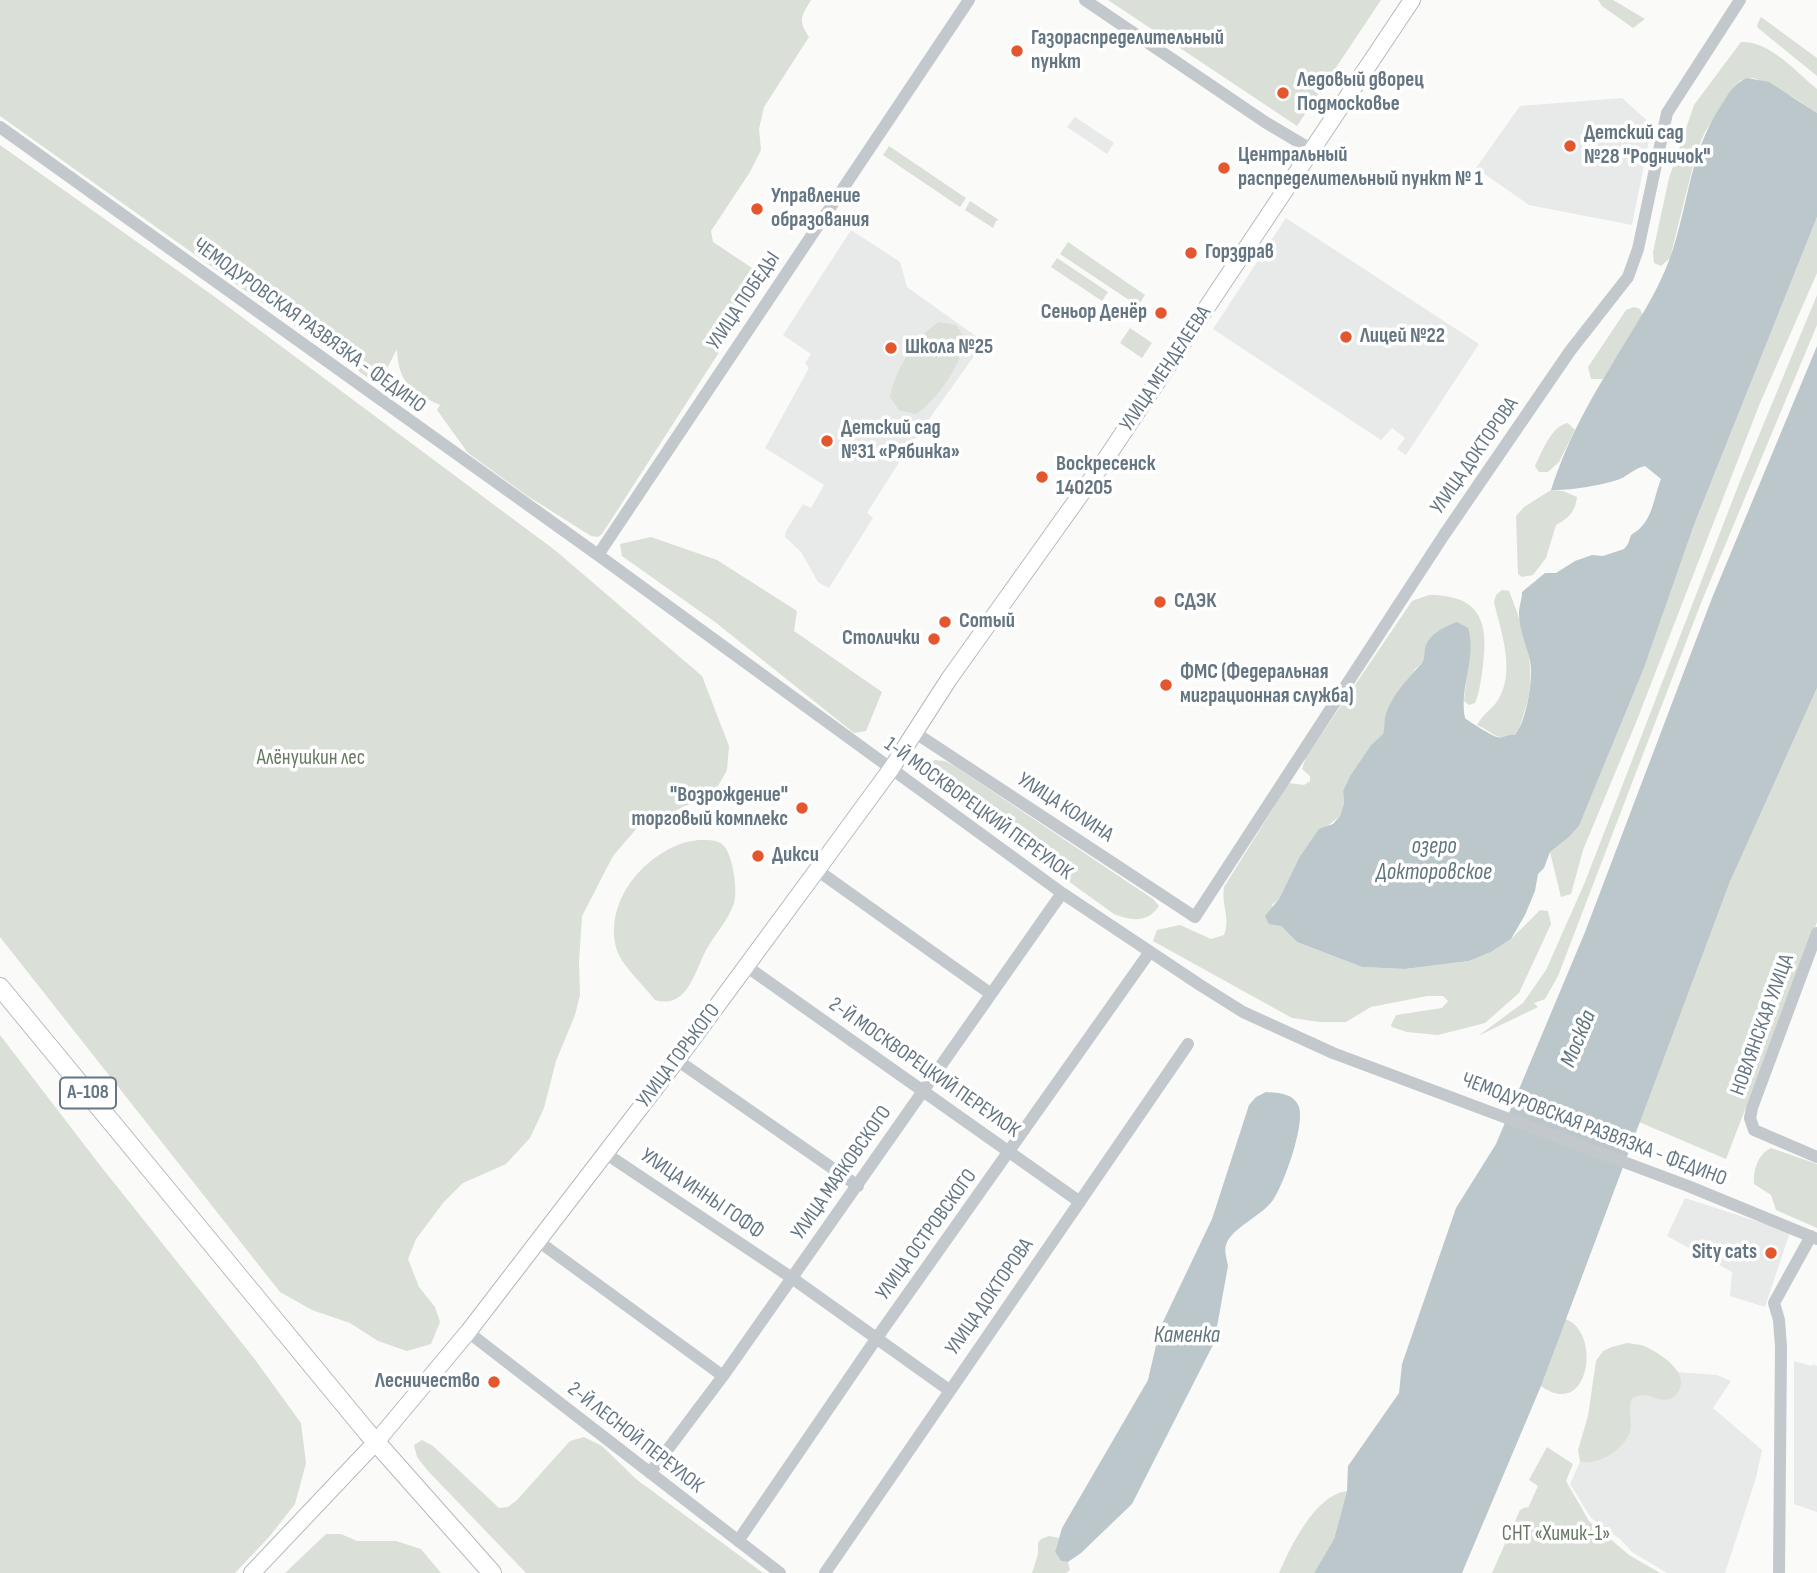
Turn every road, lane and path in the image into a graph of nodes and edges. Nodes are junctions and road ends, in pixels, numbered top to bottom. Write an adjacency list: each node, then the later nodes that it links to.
1 (969, 0): 7 (street, УЛИЦА ПОБЕДЫ)
2 (1085, 0): 6 (street)
3 (1412, 0): 6 (main road, УЛИЦА МЕНДЕЛЕЕВА)
4 (1741, 0): 12 (street, УЛИЦА ДОКТОРОВА)
5 (0, 127): 7 (street, ЧЕМОДУРОВСКАЯ РАЗВЯЗКА - ФЕДИНО)
6 (1312, 150): 8 (main road, УЛИЦА МЕНДЕЛЕЕВА)
7 (598, 555): 9 (street, 1-Й МОСКВОРЕЦКИЙ ПЕРЕУЛОК)
8 (914, 732): 9 (main road, УЛИЦА МЕНДЕЛЕЕВА); 12 (street, УЛИЦА КОЛИНА)
9 (891, 769): 10 (main road, УЛИЦА ГОРЬКОГО); 11 (street, 1-Й МОСКВОРЕЦКИЙ ПЕРЕУЛОК)
10 (817, 870): 15 (main road, УЛИЦА ГОРЬКОГО); 17 (street)
11 (1062, 894): 14 (street, 1-Й МОСКВОРЕЦКИЙ ПЕРЕУЛОК); 17 (street, УЛИЦА МАЯКОВСКОГО)
12 (1195, 916)
13 (1817, 933): 24 (street, НОВЛЯНСКАЯ УЛИЦА)
14 (1149, 953): 20 (street, 1-Й МОСКВОРЕЦКИЙ ПЕРЕУЛОК); 22 (street, УЛИЦА ОСТРОВСКОГО)
15 (746, 966): 19 (main road, УЛИЦА ГОРЬКОГО); 21 (street, 2-Й МОСКВОРЕЦКИЙ ПЕРЕУЛОК)
16 (0, 987): 34 (highway, А-108)
17 (991, 994): 21 (street, УЛИЦА МАЯКОВСКОГО)
18 (1188, 1044): 26 (street, УЛИЦА ДОКТОРОВА)
19 (677, 1060): 23 (main road, УЛИЦА ГОРЬКОГО); 25 (street)
20 (1357, 1062): 27 (street, ЧЕМОДУРОВСКАЯ РАЗВЯЗКА - ФЕДИНО)
21 (923, 1090): 22 (street, 2-Й МОСКВОРЕЦКИЙ ПЕРЕУЛОК); 25 (street, УЛИЦА МАЯКОВСКОГО)
22 (1010, 1152): 26 (street, 2-Й МОСКВОРЕЦКИЙ ПЕРЕУЛОК); 31 (street, УЛИЦА ОСТРОВСКОГО)
23 (605, 1153): 28 (main road, УЛИЦА ГОРЬКОГО); 29 (street, УЛИЦА ИННЫ ГОФФ)
24 (1817, 1157)
25 (858, 1186): 29 (street, УЛИЦА МАЯКОВСКОГО)
26 (1080, 1202): 33 (street, УЛИЦА ДОКТОРОВА)
27 (1814, 1237): 41 (street)
28 (538, 1241): 30 (main road, УЛИЦА ГОРЬКОГО); 32 (street)
29 (792, 1278): 31 (street, УЛИЦА ИННЫ ГОФФ); 32 (street, УЛИЦА МАЯКОВСКОГО)
30 (468, 1332): 34 (main road, УЛИЦА ГОРЬКОГО); 35 (street, 2-Й ЛЕСНОЙ ПЕРЕУЛОК)
31 (876, 1339): 33 (street, УЛИЦА ИННЫ ГОФФ); 36 (street, УЛИЦА ОСТРОВСКОГО)
32 (723, 1376): 35 (street, УЛИЦА МАЯКОВСКОГО)
33 (949, 1390): 40 (street, УЛИЦА ДОКТОРОВА)
34 (376, 1442): 37 (main road, УЛИЦА ГОРЬКОГО); 38 (highway, А-108)
35 (650, 1473): 36 (street, 2-Й ЛЕСНОЙ ПЕРЕУЛОК)
36 (738, 1541): 39 (street, 2-Й ЛЕСНОЙ ПЕРЕУЛОК)
37 (252, 1573)
38 (492, 1573)
39 (780, 1573)
40 (825, 1573)
41 (1779, 1573)

